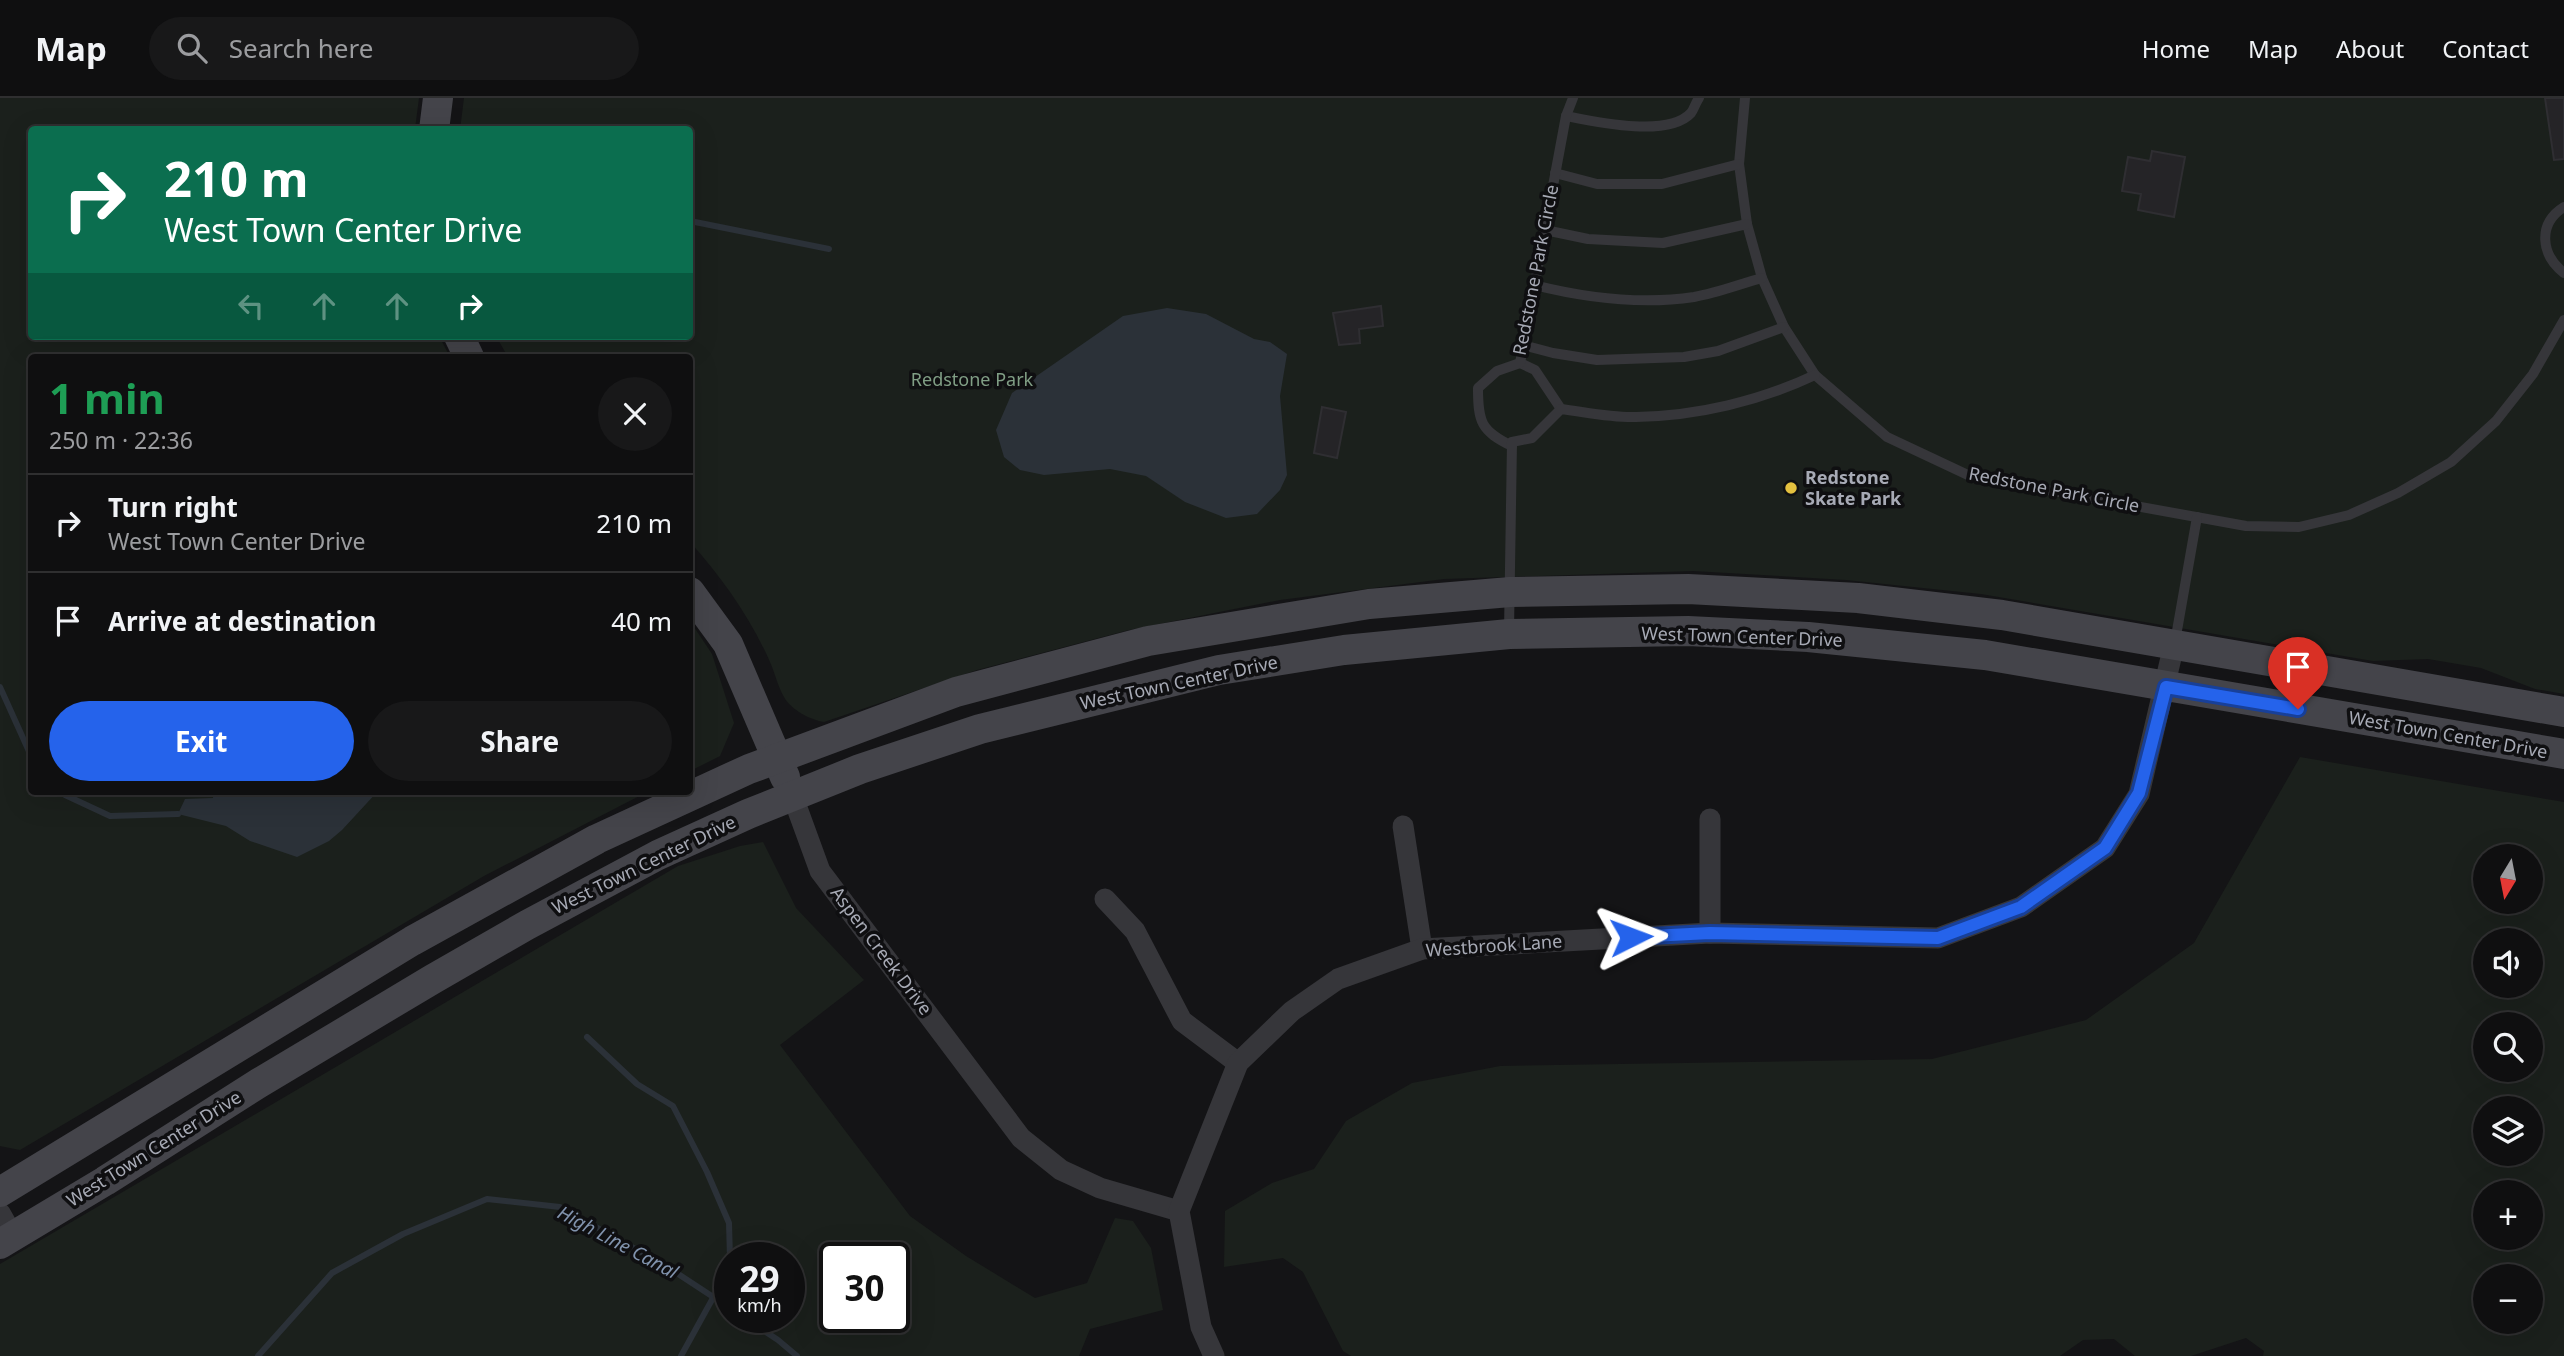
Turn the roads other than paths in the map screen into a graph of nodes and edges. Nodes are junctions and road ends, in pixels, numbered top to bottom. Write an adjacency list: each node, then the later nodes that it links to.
1 (438, 98): 6 (street)
2 (1573, 98): 5 (lane, Redstone Park Circle)
3 (1699, 98): 5 (lane)
4 (1745, 98): 7 (lane, Redstone Park Circle)
5 (1566, 116): 8 (lane, Redstone Park Circle)
6 (434, 126)
7 (1739, 163): 8 (lane); 10 (lane, Redstone Park Circle)
8 (1555, 173): 11 (lane, Redstone Park Circle)
9 (2564, 207): 12 (lane)
10 (1747, 224): 11 (lane); 13 (lane, Redstone Park Circle)
11 (1545, 230): 14 (lane, Redstone Park Circle)
12 (2564, 273)
13 (1762, 278): 14 (lane); 16 (lane, Redstone Park Circle)
14 (1534, 285): 17 (lane, Redstone Park Circle)
15 (2564, 320): 22 (lane, Redstone Park Circle)
16 (1784, 327): 17 (lane); 19 (lane, Redstone Park Circle)
17 (1523, 345): 18 (lane, Redstone Park Circle)
18 (1520, 363): 20 (lane); 21 (lane, Redstone Park Circle)
19 (1815, 375): 20 (lane); 22 (lane, Redstone Park Circle)
20 (1561, 410): 21 (lane)
21 (1512, 446): 23 (lane)
22 (2197, 517): 26 (lane)
23 (1510, 592): 25 (lane); 26 (street); 30 (street)
24 (693, 596): 30 (street, Aspen Creek Drive)
25 (1509, 634): 27 (street, West Town Center Drive); 31 (street, West Town Center Drive)
26 (2174, 645): 27 (street, Westbrook Lane); 28 (street)
27 (2166, 687): 29 (street, West Town Center Drive); 35 (street, Westbrook Lane)
28 (2564, 712)
29 (2564, 754)
30 (777, 759): 31 (street, Aspen Creek Drive); 38 (street)
31 (793, 797): 39 (street, Aspen Creek Drive); 40 (street, West Town Center Drive)
32 (1710, 819): 35 (street)
33 (1402, 826): 36 (street)
34 (1105, 899): 37 (street)
35 (1710, 933): 36 (street, Westbrook Lane)
36 (1422, 949): 37 (street, Westbrook Lane)
37 (1238, 1063): 39 (street, Westbrook Lane)
38 (0, 1192)
39 (1179, 1211): 41 (street)
40 (4, 1231)
41 (1214, 1356)

